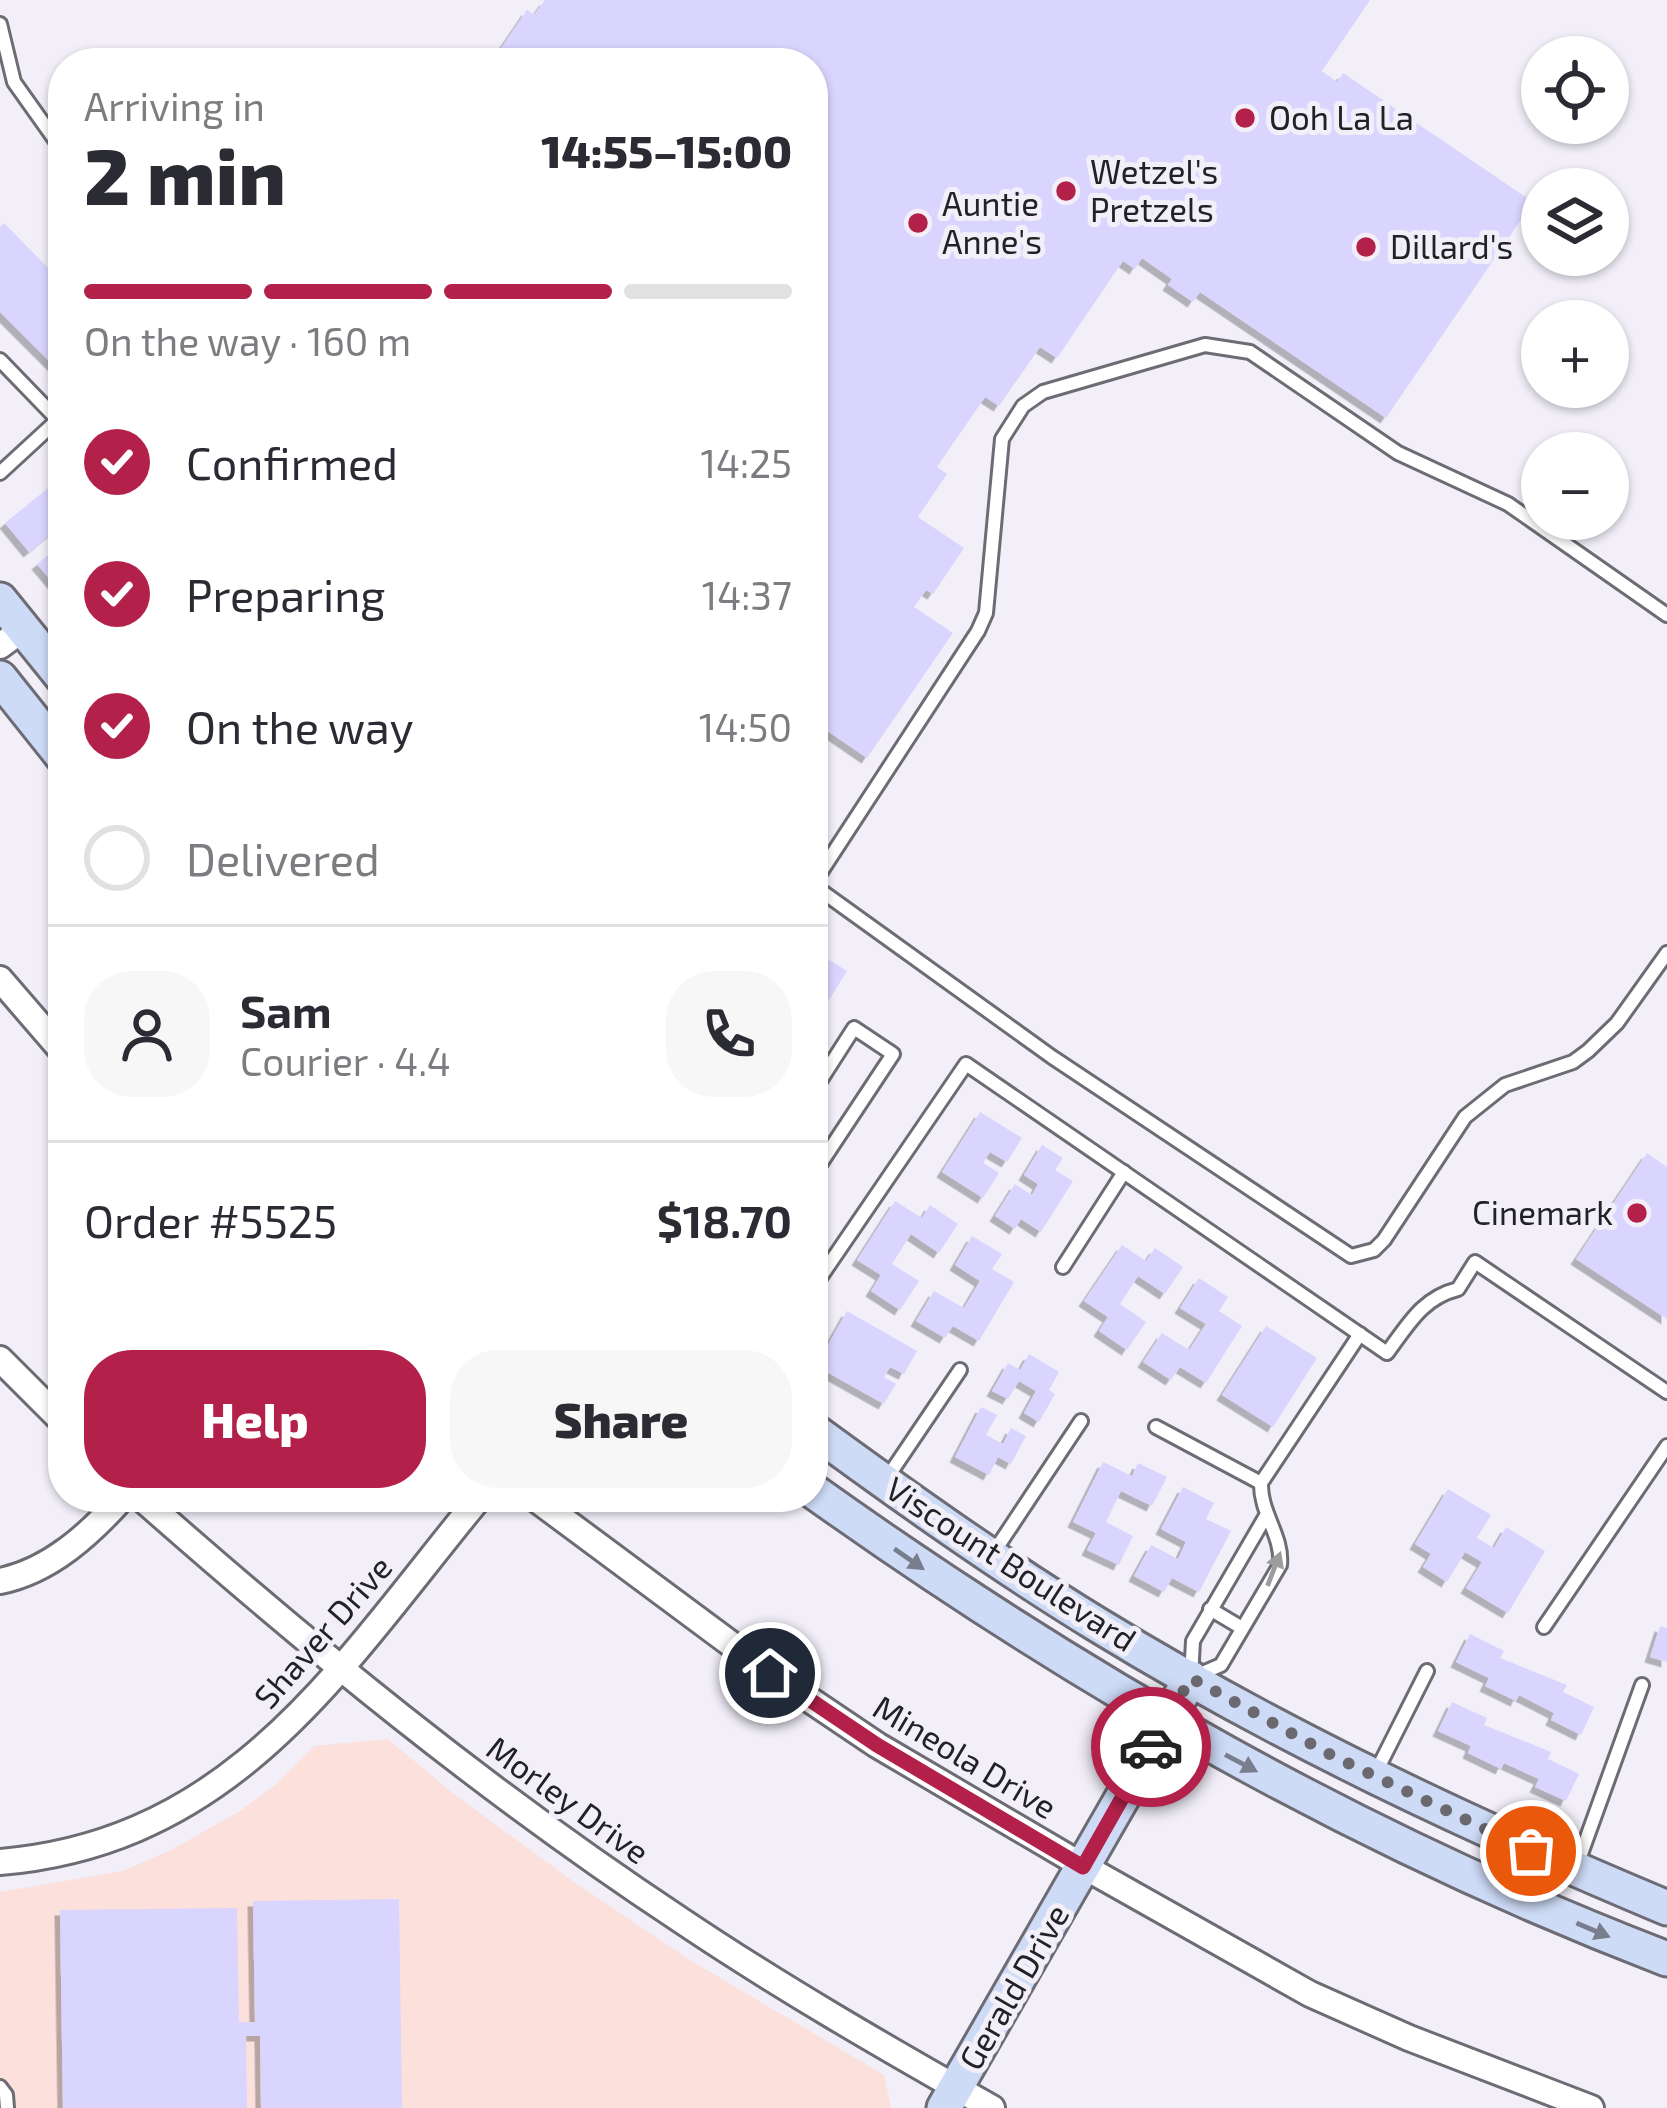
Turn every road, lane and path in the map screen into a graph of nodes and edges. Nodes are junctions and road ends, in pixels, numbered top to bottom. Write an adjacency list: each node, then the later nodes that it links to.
1 (0, 24): 2 (lane)
2 (48, 130)
3 (0, 360): 4 (lane)
4 (48, 406)
5 (48, 429): 6 (lane)
6 (0, 473)
7 (0, 600): 9 (main road)
8 (1667, 615): 13 (lane)
9 (12, 637): 10 (main road)
10 (48, 666)
11 (0, 678): 12 (main road)
12 (48, 738)
13 (828, 861)
14 (828, 895): 15 (lane)
15 (1667, 953)
16 (0, 979): 17 (street)
17 (48, 1035)
18 (828, 1069): 19 (lane)
19 (828, 1148)
20 (1124, 1172): 21 (lane); 22 (lane); 23 (lane)
21 (828, 1266)
22 (1064, 1267)
23 (1360, 1334): 26 (lane); 33 (lane)
24 (0, 1359): 27 (street)
25 (960, 1370): 32 (lane)
26 (1667, 1392)
27 (48, 1407)
28 (1081, 1421): 40 (lane)
29 (1156, 1427): 33 (lane)
30 (828, 1441): 32 (main road, Viscount Boulevard)
31 (1667, 1446): 43 (lane)
32 (884, 1482): 40 (main road, Viscount Boulevard)
33 (1261, 1483): 39 (lane)
34 (828, 1501): 49 (main road, Viscount Boulevard, one-way to 49)
35 (107, 1512): 41 (street)
36 (157, 1512): 45 (street, Morley Drive)
37 (468, 1512): 45 (street, Shaver Drive)
38 (553, 1512): 52 (street, Mineola Drive)
39 (1267, 1514): 42 (lane); 44 (lane, one-way to 39)
40 (992, 1555): 47 (main road, Viscount Boulevard)
41 (0, 1581)
42 (1210, 1609): 44 (lane); 47 (lane)
43 (1544, 1627)
44 (1242, 1628): 47 (lane)
45 (339, 1668): 51 (street, Shaver Drive); 57 (street, Morley Drive)
46 (1427, 1671): 50 (lane)
47 (1191, 1678): 49 (main road, Gerald Drive); 50 (main road, Viscount Boulevard)
48 (1642, 1685): 53 (lane)
49 (1166, 1721): 52 (main road, Gerald Drive); 55 (main road, Viscount Boulevard, one-way to 55)
50 (1373, 1776): 53 (main road, Viscount Boulevard)
51 (0, 1862)
52 (1083, 1867): 57 (main road, Gerald Drive); 60 (street, Mineola Drive)
53 (1576, 1870): 54 (main road, Viscount Boulevard)
54 (1667, 1908)
55 (1667, 1959)
56 (0, 2087): 58 (lane)
57 (950, 2098): 59 (street, Morley Drive)
58 (7, 2108)
59 (992, 2108)
60 (1592, 2108)

